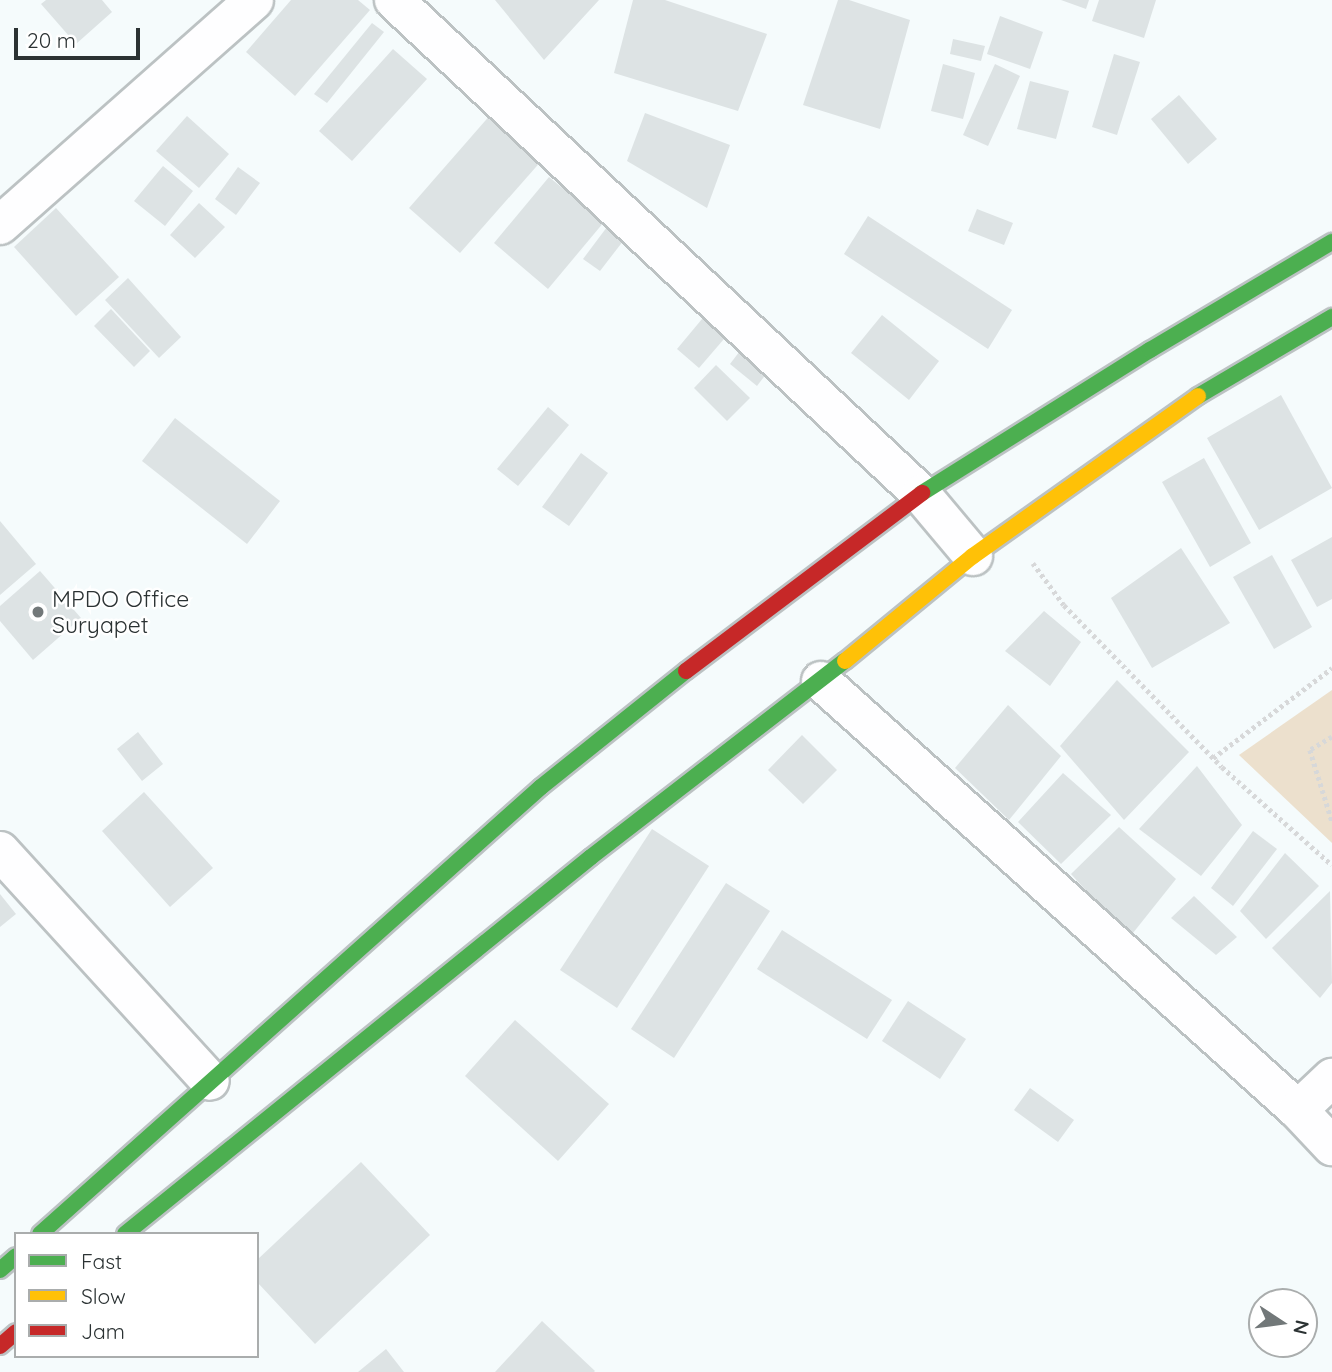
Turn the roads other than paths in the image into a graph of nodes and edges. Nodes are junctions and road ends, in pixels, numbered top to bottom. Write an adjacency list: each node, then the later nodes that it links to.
1 (254, 0): 3 (street)
2 (394, 0): 6 (street)
3 (0, 225)
4 (1332, 242): 6 (main road)
5 (1332, 317): 7 (main road)
6 (921, 494): 7 (street); 11 (main road)
7 (973, 556): 8 (main road)
8 (821, 681): 12 (street); 15 (main road)
9 (0, 851): 11 (street)
10 (1332, 1078): 12 (street)
11 (210, 1082): 14 (main road)
12 (1298, 1110): 13 (street)
13 (1332, 1146)
14 (42, 1232)
15 (127, 1232)
16 (14, 1258): 17 (main road)
17 (0, 1270)
18 (14, 1334): 19 (main road)
19 (0, 1346)

